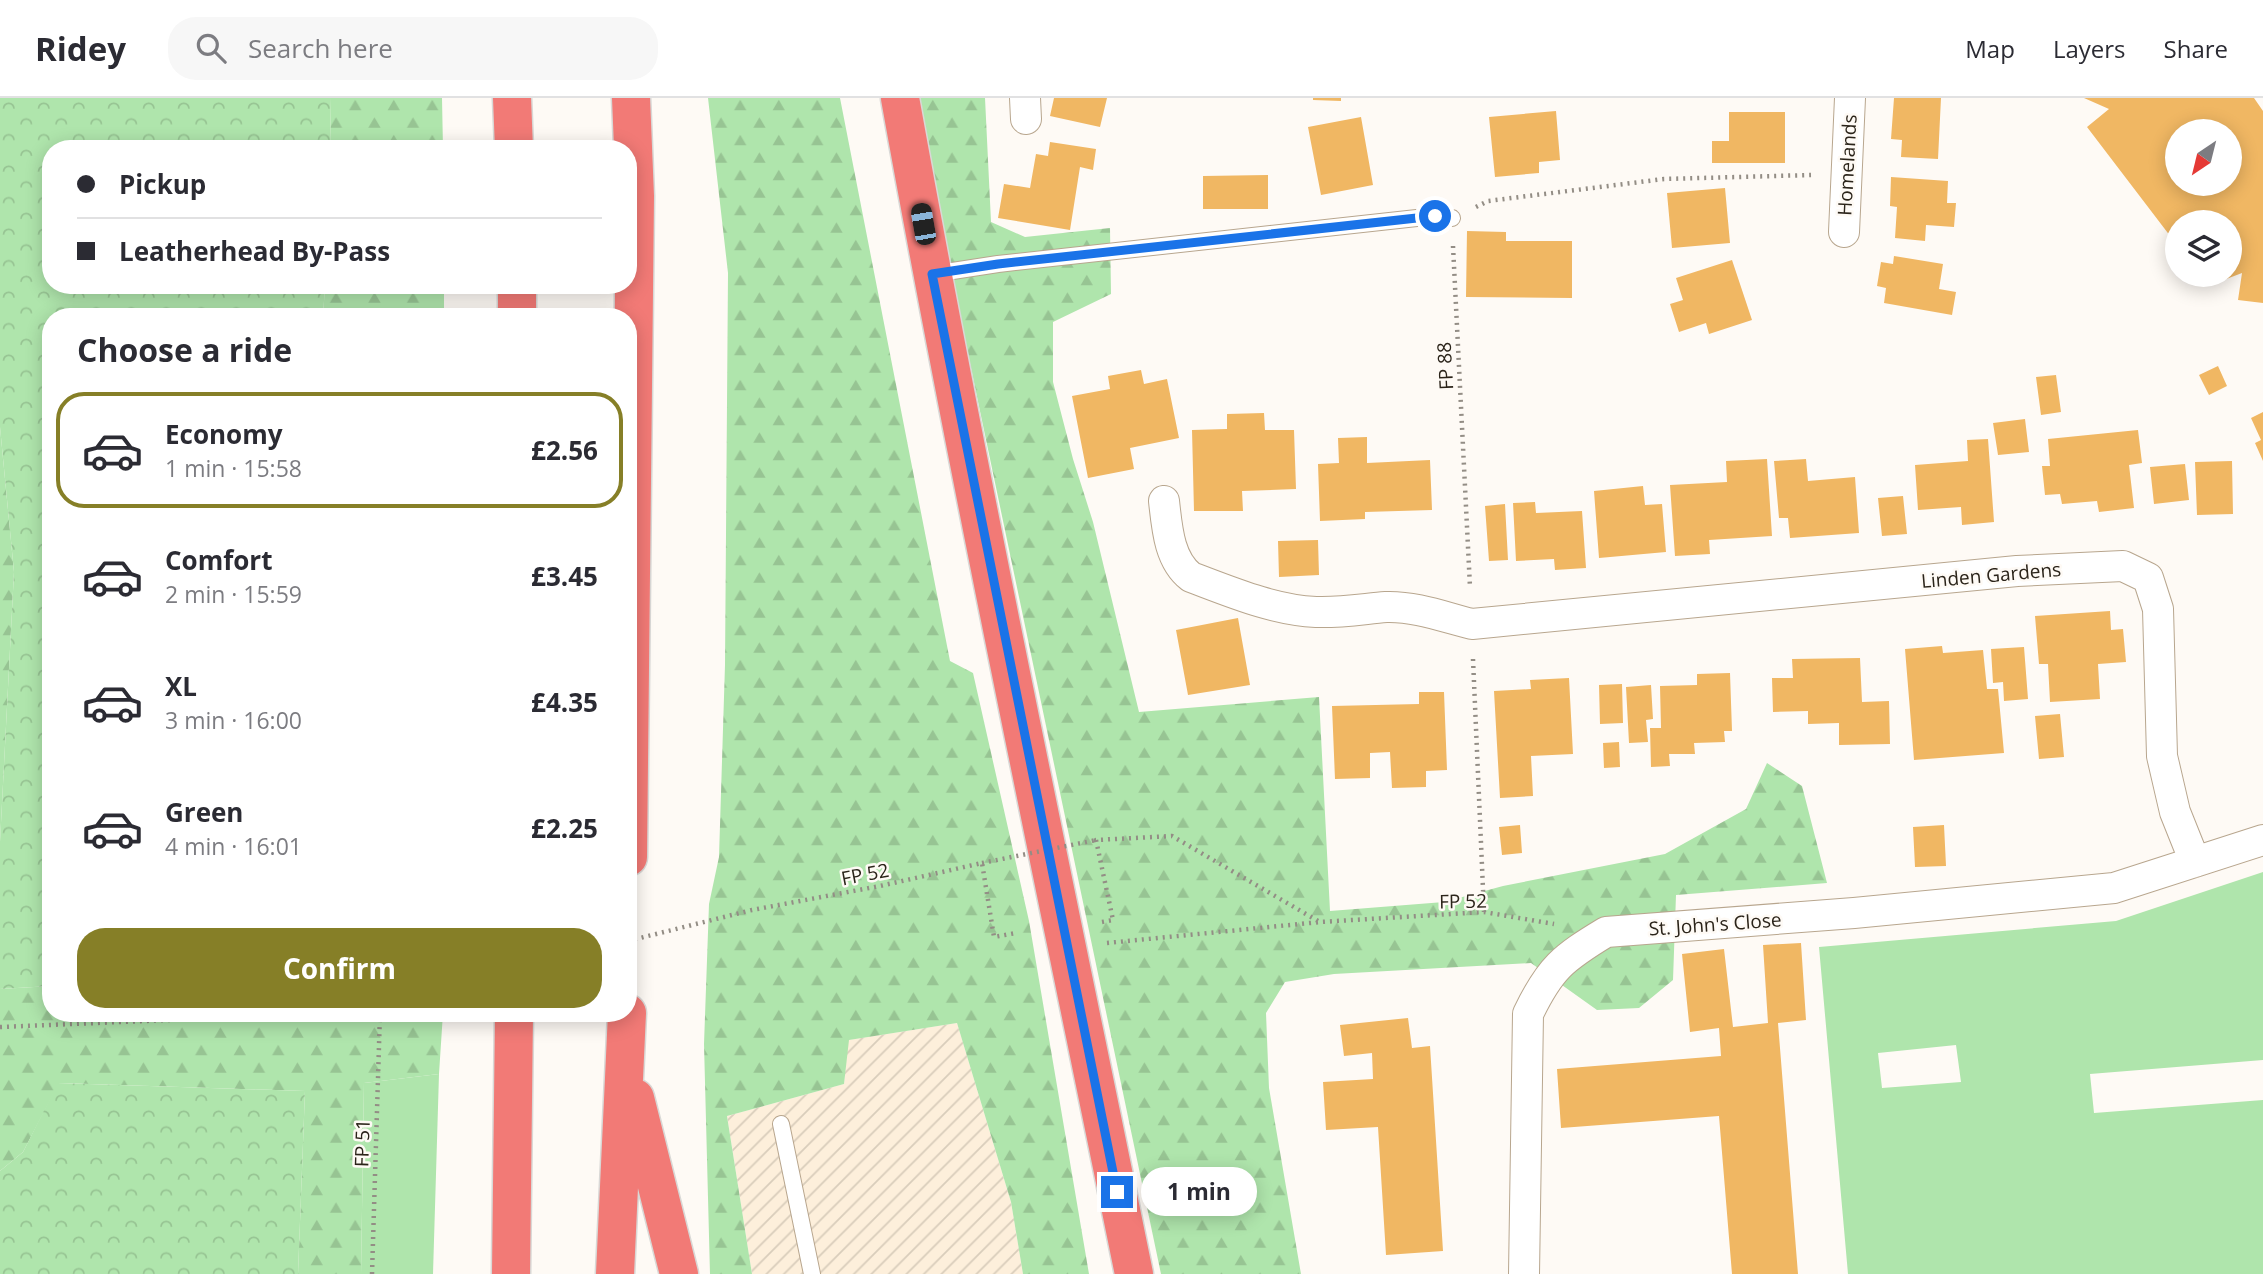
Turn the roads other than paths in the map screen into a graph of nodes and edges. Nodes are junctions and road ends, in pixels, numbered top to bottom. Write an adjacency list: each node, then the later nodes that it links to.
1 (512, 98): 5 (highway)
2 (631, 98): 6 (highway)
3 (900, 98): 9 (highway)
4 (1850, 98): 8 (street, Homelands)
5 (514, 140)
6 (633, 140)
7 (1452, 218): 9 (lane)
8 (1844, 233)
9 (932, 274): 21 (highway)
10 (1164, 501): 12 (street, Linden Gardens)
11 (2263, 840): 12 (street)
12 (2194, 862): 22 (street, St. John's Close)
13 (514, 1022): 17 (highway)
14 (627, 1022): 15 (highway)
15 (626, 1062): 18 (highway); 19 (highway)
16 (781, 1124): 20 (lane)
17 (510, 1274)
18 (615, 1274)
19 (680, 1274)
20 (812, 1274)
21 (1134, 1274)
22 (1524, 1274)

